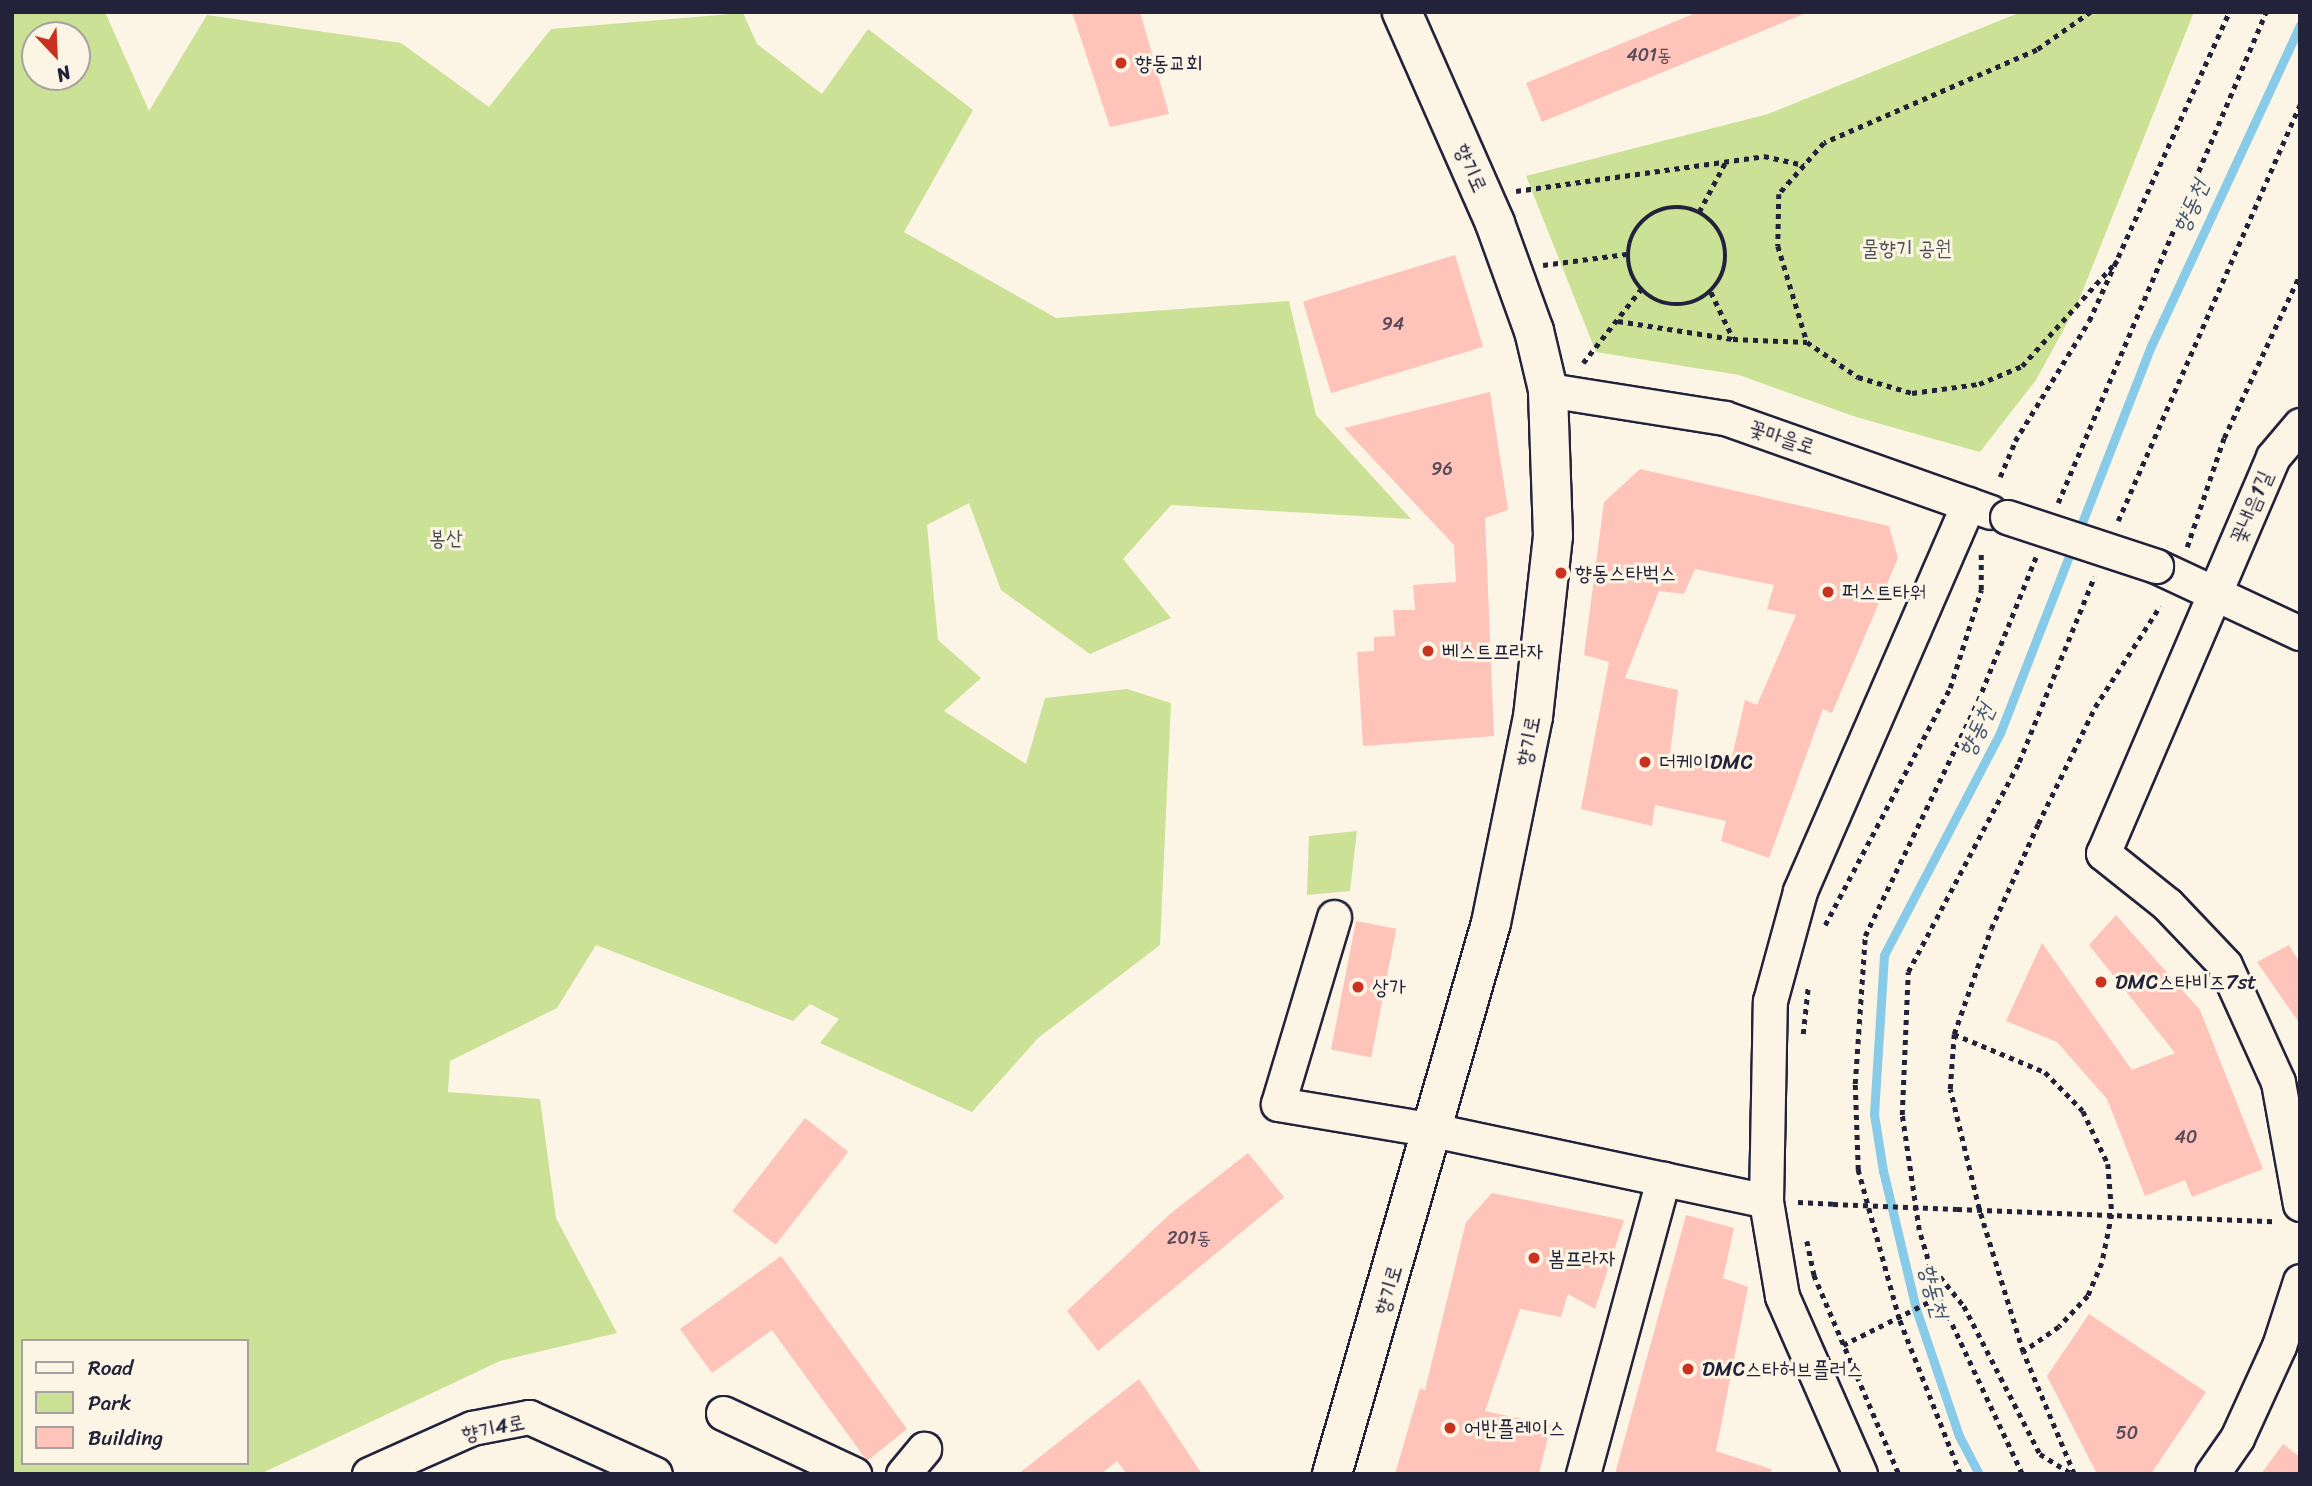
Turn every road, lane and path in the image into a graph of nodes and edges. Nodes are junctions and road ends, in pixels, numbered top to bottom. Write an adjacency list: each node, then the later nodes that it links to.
1 (1402, 12): 20 (main road, 향기로)
2 (2091, 12): 7 (path)
3 (2229, 12): 11 (path)
4 (2266, 12): 24 (path)
5 (2300, 105): 25 (path)
6 (1726, 161): 7 (path); 8 (path); 9 (path)
7 (1804, 165): 18 (path)
8 (1516, 191)
9 (1699, 212): 10 (path); 15 (path)
10 (1626, 254): 12 (path); 14 (path)
11 (2117, 261): 18 (path); 22 (path)
12 (1542, 265)
13 (2300, 274): 28 (path)
14 (1641, 289): 15 (path); 16 (path)
15 (1711, 292): 17 (path)
16 (1618, 321): 17 (path); 19 (path)
17 (1733, 339): 18 (path)
18 (1807, 342)
19 (1583, 363)
20 (1549, 390): 23 (street, 꽃마을로); 38 (main road, 향기로)
21 (2300, 425): 30 (street, 꽃내음1길)
22 (2000, 477)
23 (1968, 504): 30 (street, 꽃마을로, bridge); 41 (street)
24 (2056, 507)
25 (2114, 530)
26 (1981, 546): 34 (path)
27 (2041, 546): 51 (path)
28 (2187, 548)
29 (2098, 569): 48 (path)
30 (2213, 595): 32 (street); 44 (street, 꽃내음1길)
31 (2160, 606): 36 (path)
32 (2300, 633)
33 (1334, 917): 38 (street)
34 (1819, 937)
35 (1810, 976): 37 (path)
36 (1954, 1034): 43 (path); 46 (path)
37 (1802, 1044)
38 (1433, 1130): 39 (street); 60 (main road, 향기로)
39 (1663, 1179): 41 (street); 61 (street)
40 (1798, 1189): 42 (path)
41 (1777, 1201): 42 (path); 62 (street)
42 (1799, 1202): 43 (path, bridge); 45 (path)
43 (1979, 1209): 46 (path); 53 (path)
44 (2290, 1213): 46 (path)
45 (1801, 1214)
46 (2112, 1214): 53 (path)
47 (1804, 1227): 52 (path)
48 (1931, 1266): 50 (path); 66 (path)
49 (2300, 1281): 67 (street)
50 (1939, 1297): 51 (path); 65 (path)
51 (1899, 1318): 52 (path); 64 (path)
52 (1842, 1346): 63 (path)
53 (2023, 1352): 66 (path)
54 (723, 1413): 58 (street)
55 (924, 1449): 59 (street)
56 (369, 1474): 57 (street, 향기4로)
57 (655, 1474)
58 (854, 1474)
59 (903, 1474)
60 (1332, 1474)
61 (1583, 1474)
62 (1860, 1474)
63 (1899, 1474)
64 (1960, 1474)
65 (2022, 1474)
66 (2073, 1474)
67 (2211, 1474)

